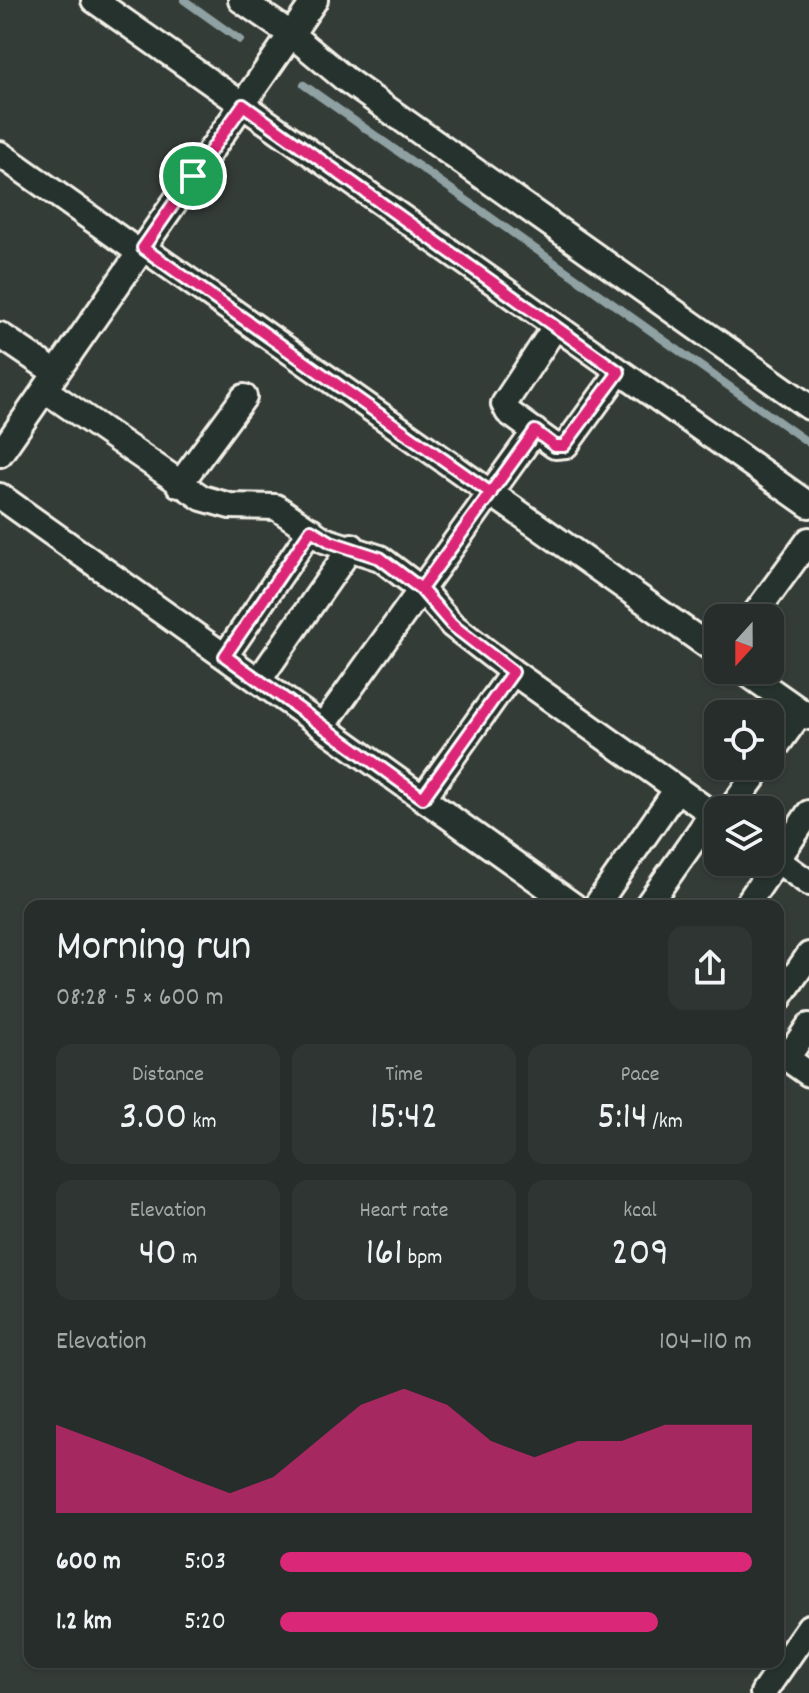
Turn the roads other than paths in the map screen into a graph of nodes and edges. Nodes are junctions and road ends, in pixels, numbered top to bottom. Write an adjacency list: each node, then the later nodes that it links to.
1 (94, 0): 5 (street)
2 (241, 0): 4 (street)
3 (315, 0): 4 (street)
4 (292, 35): 5 (street); 13 (street)
5 (243, 105): 7 (street); 8 (street)
6 (0, 154): 7 (street)
7 (141, 251): 11 (street); 17 (street)
8 (555, 327): 10 (street); 14 (street)
9 (0, 335): 11 (street)
10 (619, 372): 14 (street); 19 (street)
11 (50, 381): 15 (street); 16 (street)
12 (244, 397): 16 (street)
13 (809, 407)
14 (535, 431): 17 (street)
15 (0, 454)
16 (179, 485): 20 (street)
17 (491, 493): 23 (street); 25 (street)
18 (0, 496): 26 (street)
19 (809, 505)
20 (311, 530): 22 (street); 26 (street)
21 (809, 540): 24 (street)
22 (352, 546): 23 (street); 28 (street)
23 (421, 589): 27 (street); 31 (street)
24 (762, 604)
25 (704, 643)
26 (225, 656): 28 (street)
27 (513, 672): 34 (street); 36 (street)
28 (259, 680): 31 (street)
29 (762, 684): 30 (street)
30 (805, 714): 32 (street)
31 (323, 726): 36 (street)
32 (784, 739)
33 (750, 780): 35 (street)
34 (677, 789): 37 (street); 45 (street)
35 (736, 796)
36 (423, 798): 44 (street)
37 (704, 805)
38 (809, 813): 40 (street)
39 (704, 834): 46 (street)
40 (784, 845)
41 (784, 865): 43 (street)
42 (764, 876): 47 (street)
43 (809, 883)
44 (566, 900)
45 (600, 900)
46 (652, 900)
47 (750, 900)
48 (809, 955): 49 (street)
49 (784, 991)
50 (809, 1026): 51 (street)
51 (784, 1053)
52 (784, 1056): 53 (street)
53 (809, 1074)
54 (809, 1627): 55 (street)
55 (784, 1663)
56 (780, 1668): 57 (street)
57 (763, 1693)

